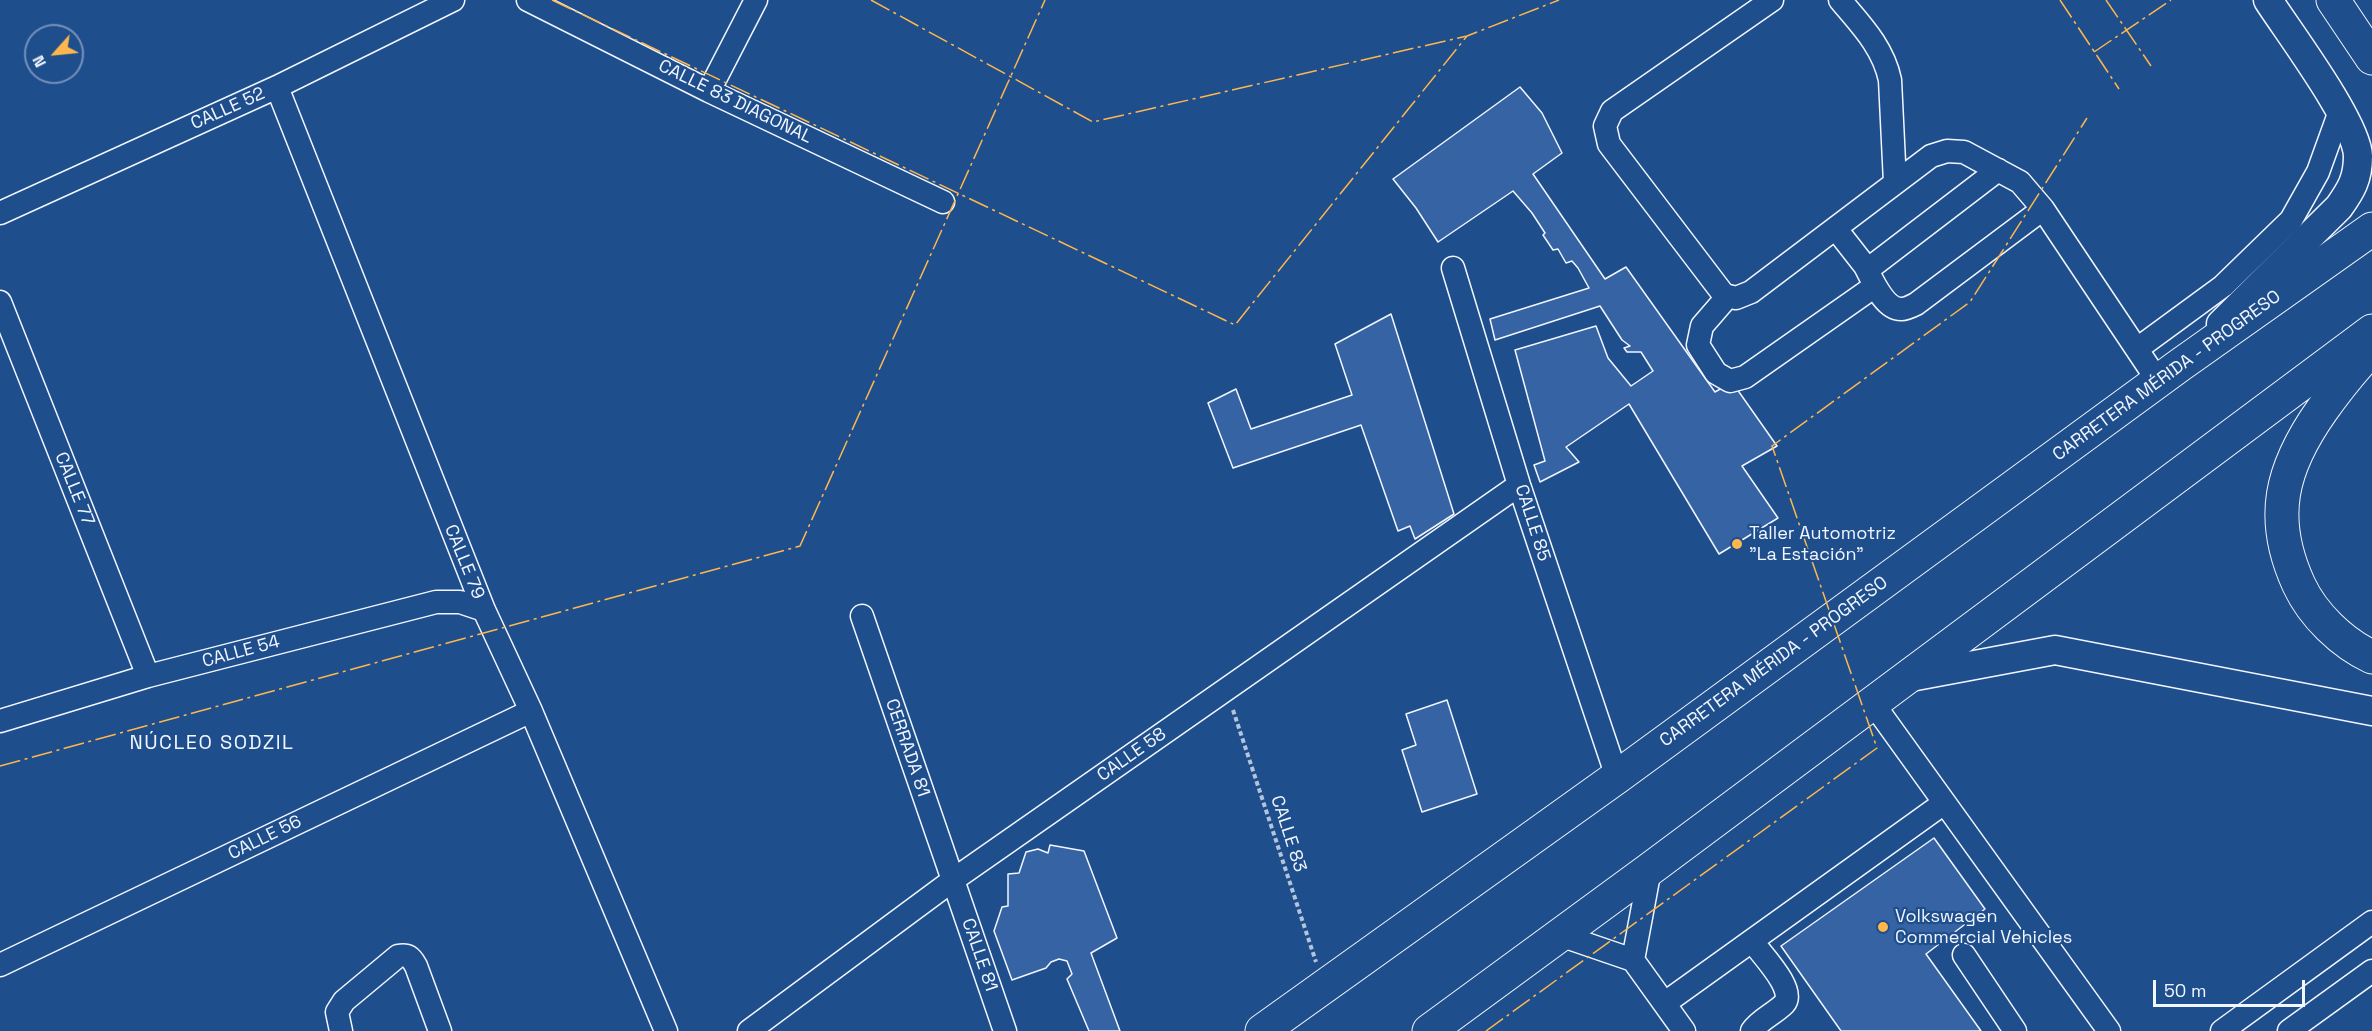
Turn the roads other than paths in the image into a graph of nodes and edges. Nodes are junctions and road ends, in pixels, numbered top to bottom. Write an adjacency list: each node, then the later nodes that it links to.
1 (453, 0): 9 (street, CALLE 52)
2 (528, 0): 10 (street, CALLE 83 DIAGONAL)
3 (756, 0): 10 (street)
4 (1772, 0): 22 (street)
5 (1840, 0): 13 (street)
6 (2268, 0): 11 (main road)
7 (2333, 0): 8 (highway)
8 (2372, 58)
9 (276, 87): 16 (street, CALLE 52); 29 (street, CALLE 79)
10 (709, 91): 14 (street, CALLE 83 DIAGONAL)
11 (2340, 111): 26 (street); 27 (main road)
12 (1998, 170): 13 (street); 15 (street); 19 (street)
13 (1895, 183): 17 (street)
14 (943, 202)
15 (2043, 209): 21 (street); 26 (street)
16 (0, 213)
17 (1836, 229): 19 (street); 22 (street)
18 (2372, 229): 27 (highway, CARRETERA MÉRIDA - PROGRESO)
19 (1865, 266): 21 (street)
20 (1453, 267): 28 (street, CALLE 85)
21 (1875, 286): 22 (street)
22 (1728, 296)
23 (0, 303): 32 (street, CALLE 77)
24 (2372, 331): 33 (highway)
25 (2372, 348): 31 (highway)
26 (2137, 349): 27 (street)
27 (2169, 373): 38 (highway, CARRETERA MÉRIDA - PROGRESO)
28 (1519, 485): 38 (street, CALLE 85); 41 (street, CALLE 58)
29 (484, 610): 32 (street, CALLE 54); 35 (street, CALLE 79)
30 (862, 616): 41 (street, CERRADA 81)
31 (2372, 657)
32 (148, 676): 37 (street, CALLE 54)
33 (1905, 678): 34 (highway); 36 (main road)
34 (1872, 702): 39 (street); 40 (highway)
35 (531, 711): 47 (street, CALLE 56); 52 (street, CALLE 79)
36 (2372, 711)
37 (0, 721)
38 (1617, 777): 55 (highway, CARRETERA MÉRIDA - PROGRESO)
39 (1944, 803): 44 (street); 60 (street)
40 (1650, 869): 43 (highway); 46 (street)
41 (953, 880): 53 (street, CALLE 58); 54 (street, CALLE 81)
42 (2372, 922): 61 (street)
43 (1560, 935): 46 (street); 56 (highway)
44 (1752, 941): 49 (street); 58 (street)
45 (1964, 955): 59 (street)
46 (1633, 960): 49 (street)
47 (0, 965)
48 (2372, 971): 62 (street)
49 (1665, 1003): 57 (street)
50 (341, 1031): 51 (street)
51 (440, 1031)
52 (666, 1031)
53 (749, 1031)
54 (1005, 1031)
55 (1262, 1031)
56 (1429, 1031)
57 (1684, 1031)
58 (1752, 1031)
59 (2015, 1031)
60 (2109, 1031)
61 (2222, 1031)
62 (2289, 1031)

